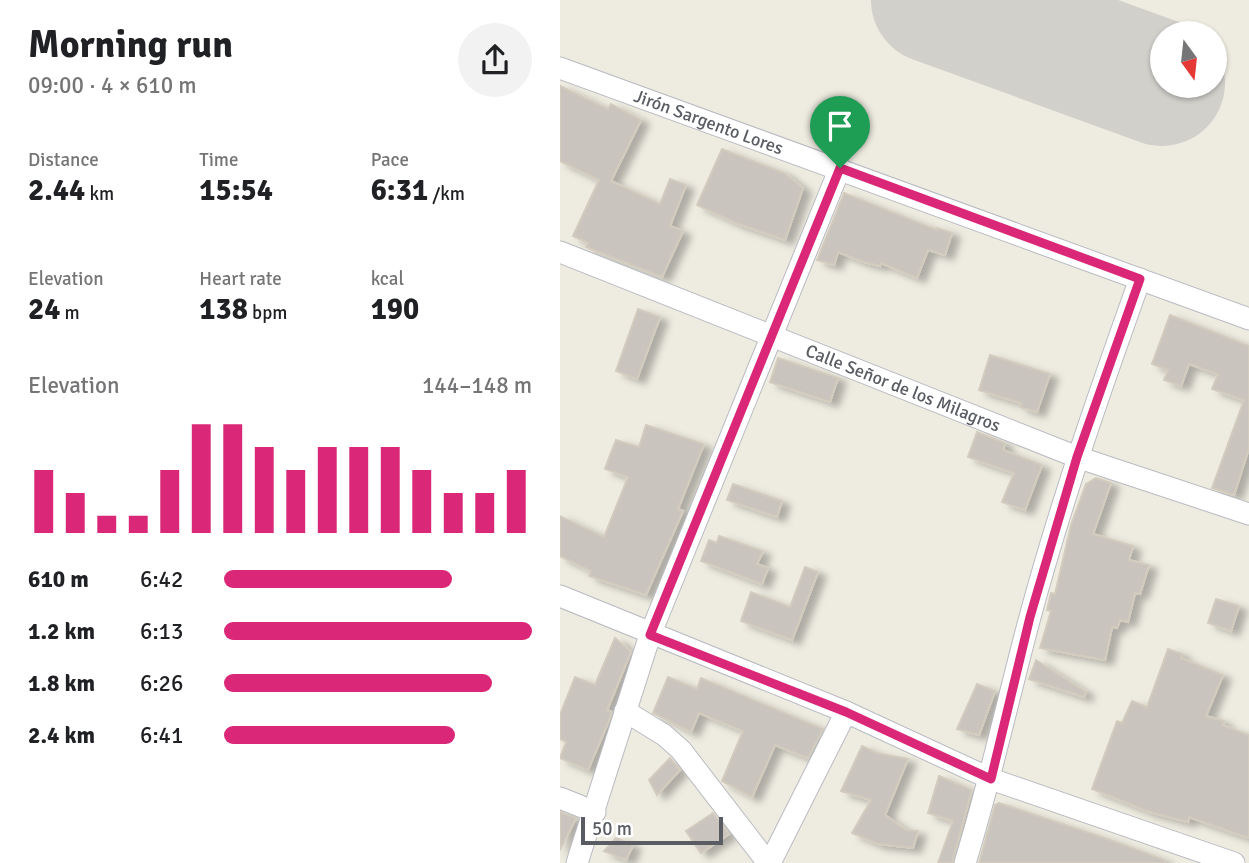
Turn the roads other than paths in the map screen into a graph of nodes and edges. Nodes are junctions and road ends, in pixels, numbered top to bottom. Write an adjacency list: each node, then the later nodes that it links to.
1 (560, 68): 2 (street, Jirón Sargento Lores)
2 (840, 168): 4 (street, Jirón Sargento Lores); 6 (street)
3 (560, 252): 6 (street, Calle Señor de los Milagros)
4 (1140, 279): 5 (street, Jirón Sargento Lores); 7 (street)
5 (1249, 319)
6 (772, 338): 7 (street, Calle Señor de los Milagros); 10 (street)
7 (1077, 457): 8 (street, Calle Señor de los Milagros); 13 (street)
8 (1249, 514)
9 (560, 596): 10 (street)
10 (650, 635): 11 (street); 12 (street)
11 (625, 711): 15 (street); 17 (street)
12 (846, 712): 13 (street); 17 (street)
13 (991, 779): 18 (street); 19 (street)
14 (560, 798): 15 (street)
15 (594, 812): 16 (street)
16 (578, 863)
17 (769, 863)
18 (965, 863)
19 (1234, 863)

